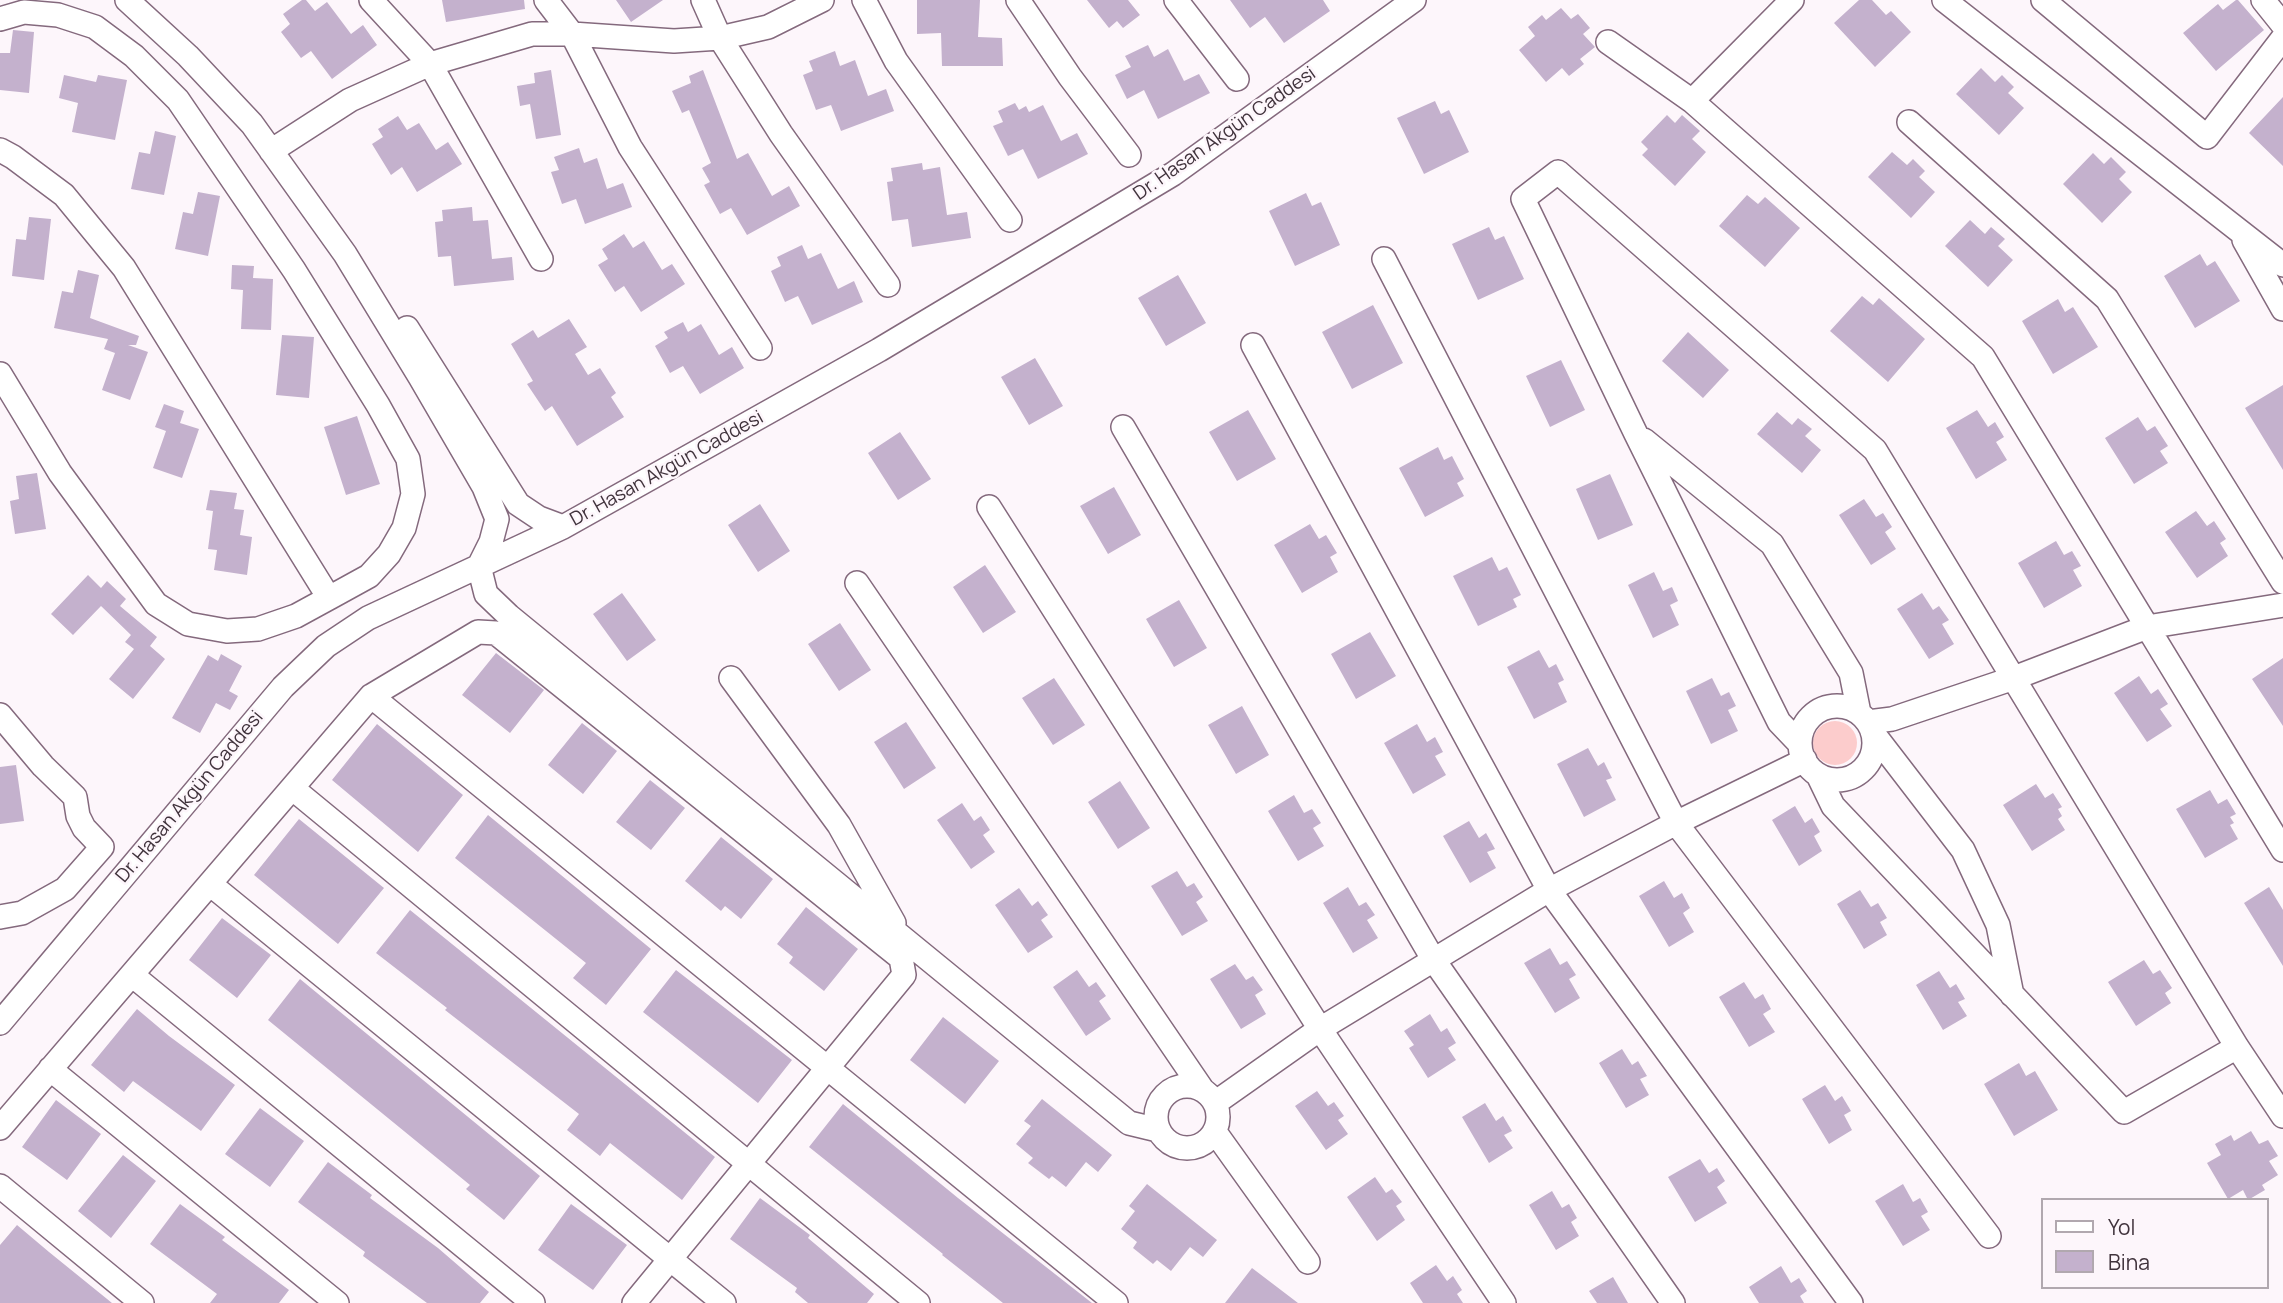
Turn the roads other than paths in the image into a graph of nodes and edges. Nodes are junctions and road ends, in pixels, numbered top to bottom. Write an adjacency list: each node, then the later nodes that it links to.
1 (127, 0): 25 (street)
2 (149, 0): 25 (street)
3 (371, 0): 21 (street)
4 (546, 0): 17 (street)
5 (703, 0): 18 (street)
6 (822, 0): 18 (street)
7 (864, 0): 28 (street)
8 (1018, 0): 27 (street)
9 (1176, 0): 22 (street)
10 (1414, 0): 41 (street, Dr. Hasan Akgün Caddesi)
11 (1792, 0): 23 (street)
12 (1944, 0): 29 (street)
13 (2043, 0): 19 (street)
14 (2263, 0): 16 (street)
15 (0, 19): 45 (street)
16 (2283, 25)
17 (572, 34): 18 (street); 21 (street); 36 (street)
18 (720, 38): 33 (street)
19 (2283, 38)
20 (1608, 42): 23 (street)
21 (430, 64): 25 (street); 30 (street)
22 (1237, 79)
23 (1692, 101): 47 (street)
24 (1909, 122): 43 (street)
25 (277, 147): 41 (street); 42 (street)
26 (0, 150): 45 (street)
27 (1129, 155)
28 (1010, 220)
29 (2239, 231): 32 (street); 34 (street)
30 (541, 259)
31 (1384, 259): 55 (street)
32 (2283, 265)
33 (888, 285)
34 (2283, 309)
35 (1253, 345): 58 (street)
36 (760, 348)
37 (0, 374): 45 (street)
38 (1123, 427): 61 (street)
39 (1636, 434): 49 (street); 52 (street); 53 (street)
40 (989, 507): 65 (street)
41 (563, 527): 42 (street, Dr. Hasan Akgün Caddesi)
42 (479, 566): 60 (street); 64 (street, Dr. Hasan Akgün Caddesi)
43 (2283, 582)
44 (857, 583): 69 (street)
45 (329, 598)
46 (2283, 605): 47 (street)
47 (2147, 627): 49 (street); 56 (street)
48 (731, 678): 60 (street)
49 (2014, 678): 52 (street); 66 (street)
50 (371, 696): 54 (street); 67 (street); 67 (street)
51 (0, 715): 59 (street)
52 (1867, 723): 53 (street); 53 (street); 63 (street)
53 (1808, 759): 55 (street); 63 (street)
54 (292, 788): 57 (street); 74 (street)
55 (1676, 822): 58 (street); 76 (street)
56 (2283, 850)
57 (210, 884): 62 (street); 77 (street)
58 (1549, 890): 61 (street); 88 (street)
59 (0, 917)
60 (901, 935): 72 (street)
61 (1433, 959): 65 (street); 87 (street)
62 (132, 975): 68 (street); 81 (street)
63 (2012, 995): 66 (street)
64 (0, 1023)
65 (1320, 1029): 69 (street); 86 (street)
66 (2237, 1047): 70 (street)
67 (827, 1068): 74 (street); 85 (street)
68 (50, 1069): 71 (street); 80 (street)
69 (1208, 1096): 72 (street); 73 (street)
70 (2283, 1116)
71 (0, 1128)
72 (1158, 1129): 73 (street)
73 (1215, 1132): 78 (street)
74 (748, 1164): 77 (street); 84 (street)
75 (0, 1186): 79 (street)
76 (1989, 1236)
77 (670, 1259): 82 (street); 83 (street)
78 (1308, 1262)
79 (142, 1303)
80 (337, 1303)
81 (533, 1303)
82 (634, 1303)
83 (724, 1303)
84 (918, 1303)
85 (1116, 1303)
86 (1504, 1303)
87 (1673, 1303)
88 (1851, 1303)

